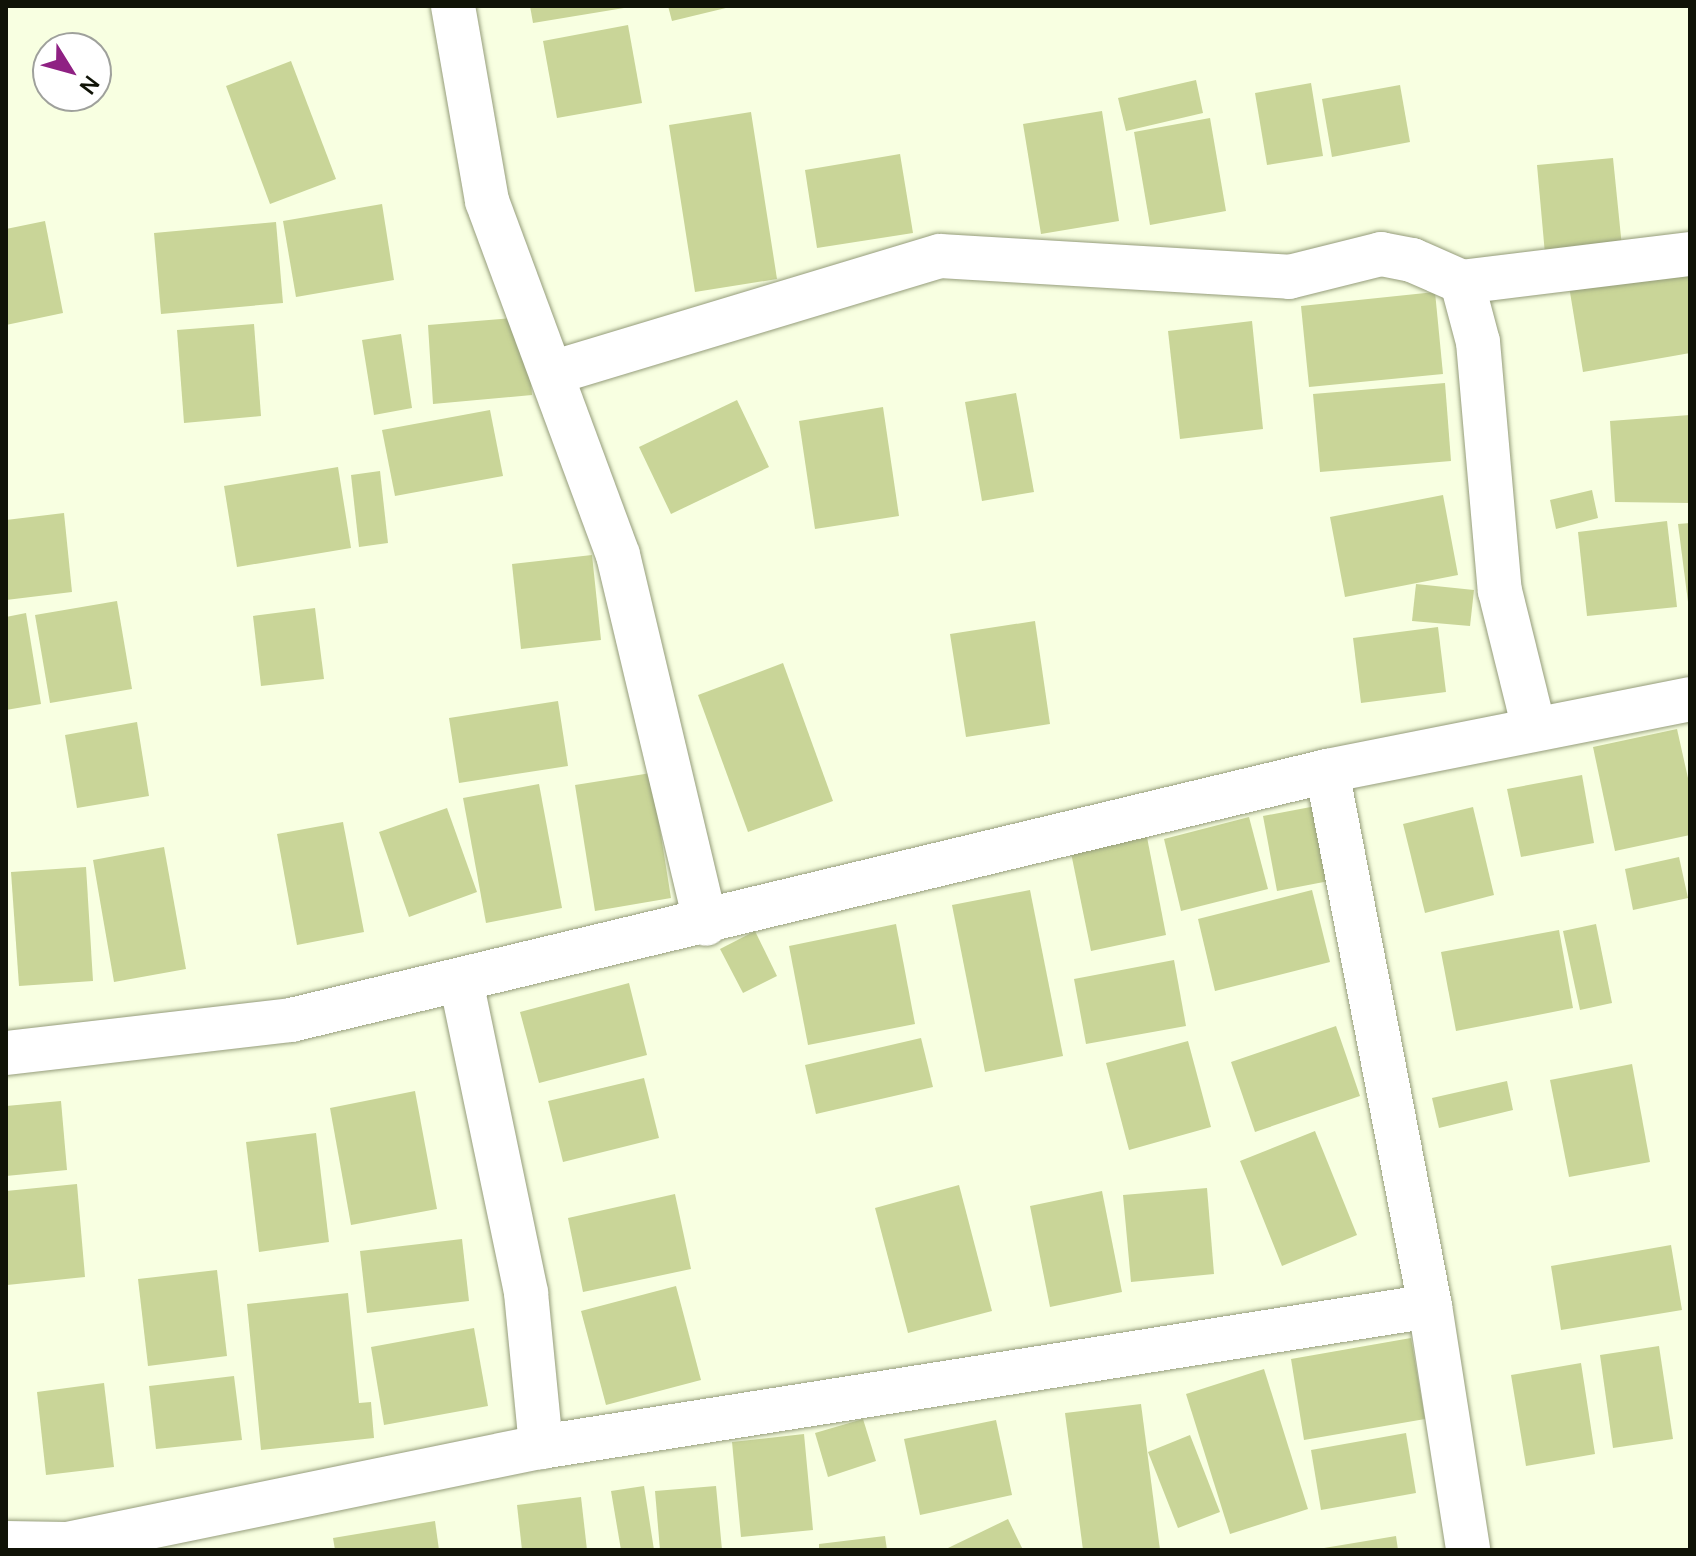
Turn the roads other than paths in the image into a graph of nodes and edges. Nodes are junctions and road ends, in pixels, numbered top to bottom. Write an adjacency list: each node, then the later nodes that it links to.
1 (453, 6): 4 (street)
2 (1690, 254): 3 (street)
3 (1462, 282): 4 (street); 6 (street)
4 (552, 373): 8 (street)
5 (1690, 699): 6 (street)
6 (1534, 728): 7 (street)
7 (1327, 771): 8 (street); 11 (street)
8 (706, 924): 9 (street)
9 (461, 981): 10 (street); 12 (street)
10 (6, 1053)
11 (1430, 1306): 12 (street); 14 (street)
12 (541, 1447): 13 (street)
13 (6, 1543)
14 (1468, 1550)

